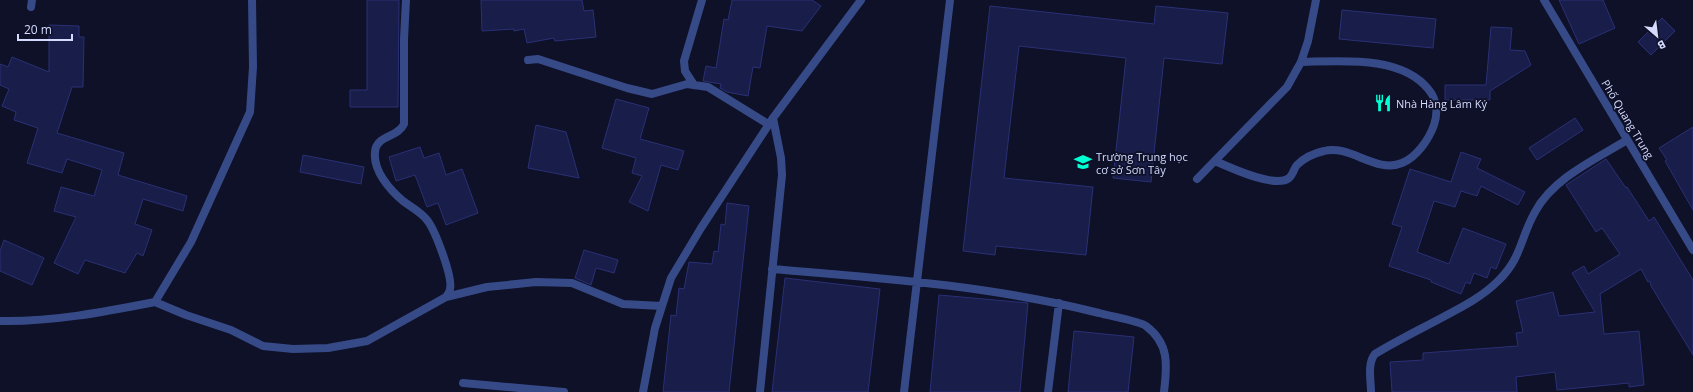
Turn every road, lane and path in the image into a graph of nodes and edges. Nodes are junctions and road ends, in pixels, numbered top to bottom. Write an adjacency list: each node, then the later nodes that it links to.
1 (252, 0): 19 (street)
2 (406, 0): 18 (street)
3 (702, 0): 10 (street)
4 (861, 0): 11 (street)
5 (950, 0): 17 (street)
6 (1316, 0): 9 (street)
7 (1544, 0): 12 (street, Phố Quang Trung)
8 (528, 60): 10 (street)
9 (1301, 62): 13 (street); 13 (street)
10 (694, 85): 11 (street)
11 (770, 121): 16 (street); 21 (street)
12 (1627, 140): 15 (street, Phố Quang Trung); 30 (street)
13 (1215, 161): 14 (street)
14 (1197, 179)
15 (1693, 250)
16 (772, 269): 17 (street); 26 (street)
17 (917, 281): 20 (street); 27 (street)
18 (446, 297): 19 (street); 21 (street)
19 (155, 302): 22 (street)
20 (1059, 303): 28 (street); 29 (street)
21 (662, 306): 25 (street)
22 (0, 321)
23 (463, 383): 24 (street)
24 (564, 392)
25 (644, 392)
26 (760, 392)
27 (904, 392)
28 (1048, 392)
29 (1164, 392)
30 (1371, 392)

